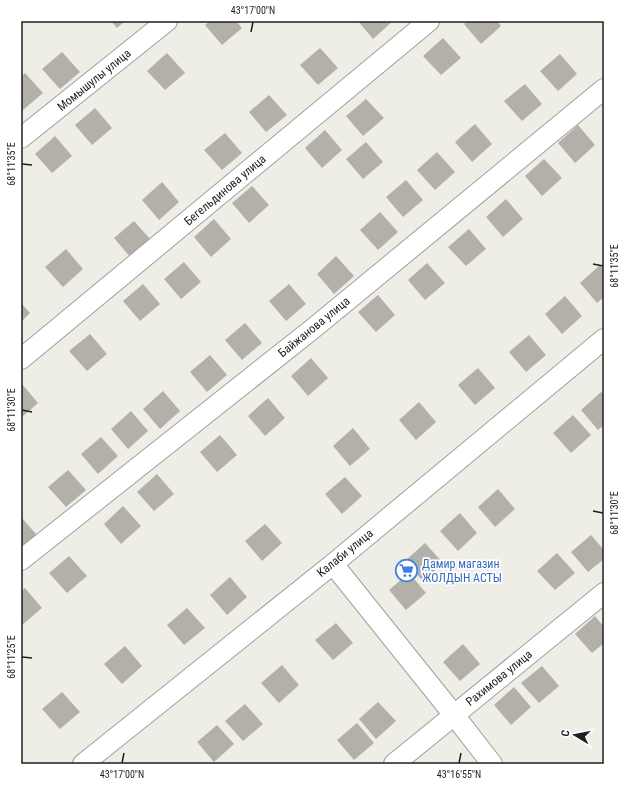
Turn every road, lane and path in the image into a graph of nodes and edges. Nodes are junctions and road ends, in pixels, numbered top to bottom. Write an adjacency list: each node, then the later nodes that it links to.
1 (167, 21): 4 (street, Момышулы улица)
2 (430, 21): 6 (street, Бегельдинова улица)
3 (604, 89): 7 (street, Байжанова улица)
4 (21, 138)
5 (604, 339): 8 (street, Калаби улица)
6 (21, 359)
7 (21, 560)
8 (333, 564): 10 (street); 11 (street, Калаби улица)
9 (604, 592): 10 (street, Рахимова улица)
10 (454, 715): 12 (street, Рахимова улица); 13 (street)
11 (83, 764)
12 (394, 764)
13 (492, 764)

